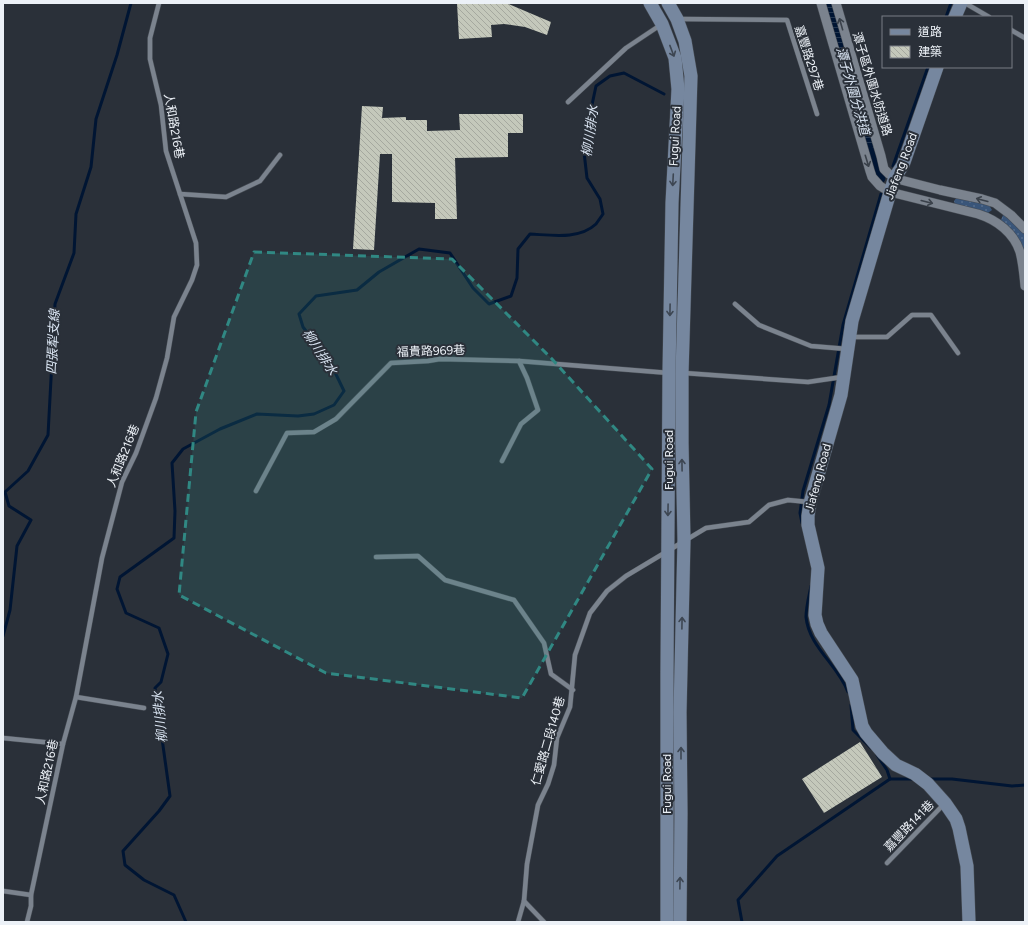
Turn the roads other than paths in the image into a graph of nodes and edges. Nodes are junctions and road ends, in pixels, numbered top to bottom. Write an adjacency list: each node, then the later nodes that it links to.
1 (159, 3): 20 (lane, 人和路216巷)
2 (650, 3): 11 (street, Fugui Road)
3 (668, 3): 10 (street, Fugui Road)
4 (821, 3): 19 (street, one-way to 19)
5 (836, 3): 18 (street, 潭子區外圍水防道路, one-way to 5)
6 (961, 3): 8 (street)
7 (965, 3): 9 (lane)
8 (955, 16)
9 (987, 16)
10 (677, 18): 16 (lane, 嘉豐路297巷); 29 (street, Fugui Road)
11 (662, 24): 15 (lane); 29 (street, Fugui Road, one-way to 29)
12 (1012, 31): 13 (lane)
13 (1025, 38)
14 (937, 68): 18 (street, Jiafeng Road)
15 (568, 102)
16 (817, 114)
17 (280, 155): 20 (lane)
18 (895, 177): 19 (street, Jiafeng Road); 21 (street, one-way to 18)
19 (890, 192): 22 (street, one-way to 22); 26 (street, Jiafeng Road)
20 (180, 194): 38 (lane, 人和路216巷)
21 (1000, 206): 22 (street); 23 (street)
22 (993, 220): 24 (street)
23 (1025, 229)
24 (1025, 286)
25 (735, 304): 26 (lane)
26 (848, 343): 27 (lane); 30 (street, Jiafeng Road)
27 (958, 353)
28 (518, 361): 29 (lane, 福貴路969巷); 31 (lane); 32 (lane, 福貴路969巷)
29 (676, 373): 30 (lane, 福貴路969巷); 34 (street, Fugui Road, one-way to 29); 35 (street, Fugui Road, one-way to 35)
30 (843, 377): 33 (street, Jiafeng Road)
31 (502, 460)
32 (256, 491)
33 (810, 503): 34 (lane, 仁愛路二段140巷); 42 (street, Jiafeng Road)
34 (684, 540): 35 (lane, 仁愛路二段140巷); 51 (street, Fugui Road, one-way to 34)
35 (668, 550): 37 (lane, 仁愛路二段140巷); 50 (street, Fugui Road)
36 (376, 557): 37 (lane)
37 (573, 690): 46 (lane, 仁愛路二段140巷)
38 (76, 697): 39 (lane); 41 (lane, 人和路216巷)
39 (144, 708)
40 (3, 738): 41 (lane)
41 (62, 744): 45 (lane, 人和路216巷)
42 (945, 803): 43 (lane, 嘉豐路141巷); 52 (street, Jiafeng Road)
43 (887, 863)
44 (3, 891): 45 (lane)
45 (31, 895): 47 (lane, 人和路216巷)
46 (524, 901): 48 (lane, 仁愛路二段140巷); 49 (lane)
47 (27, 922)
48 (518, 922)
49 (544, 922)
50 (667, 922)
51 (680, 922)
52 (969, 922)

